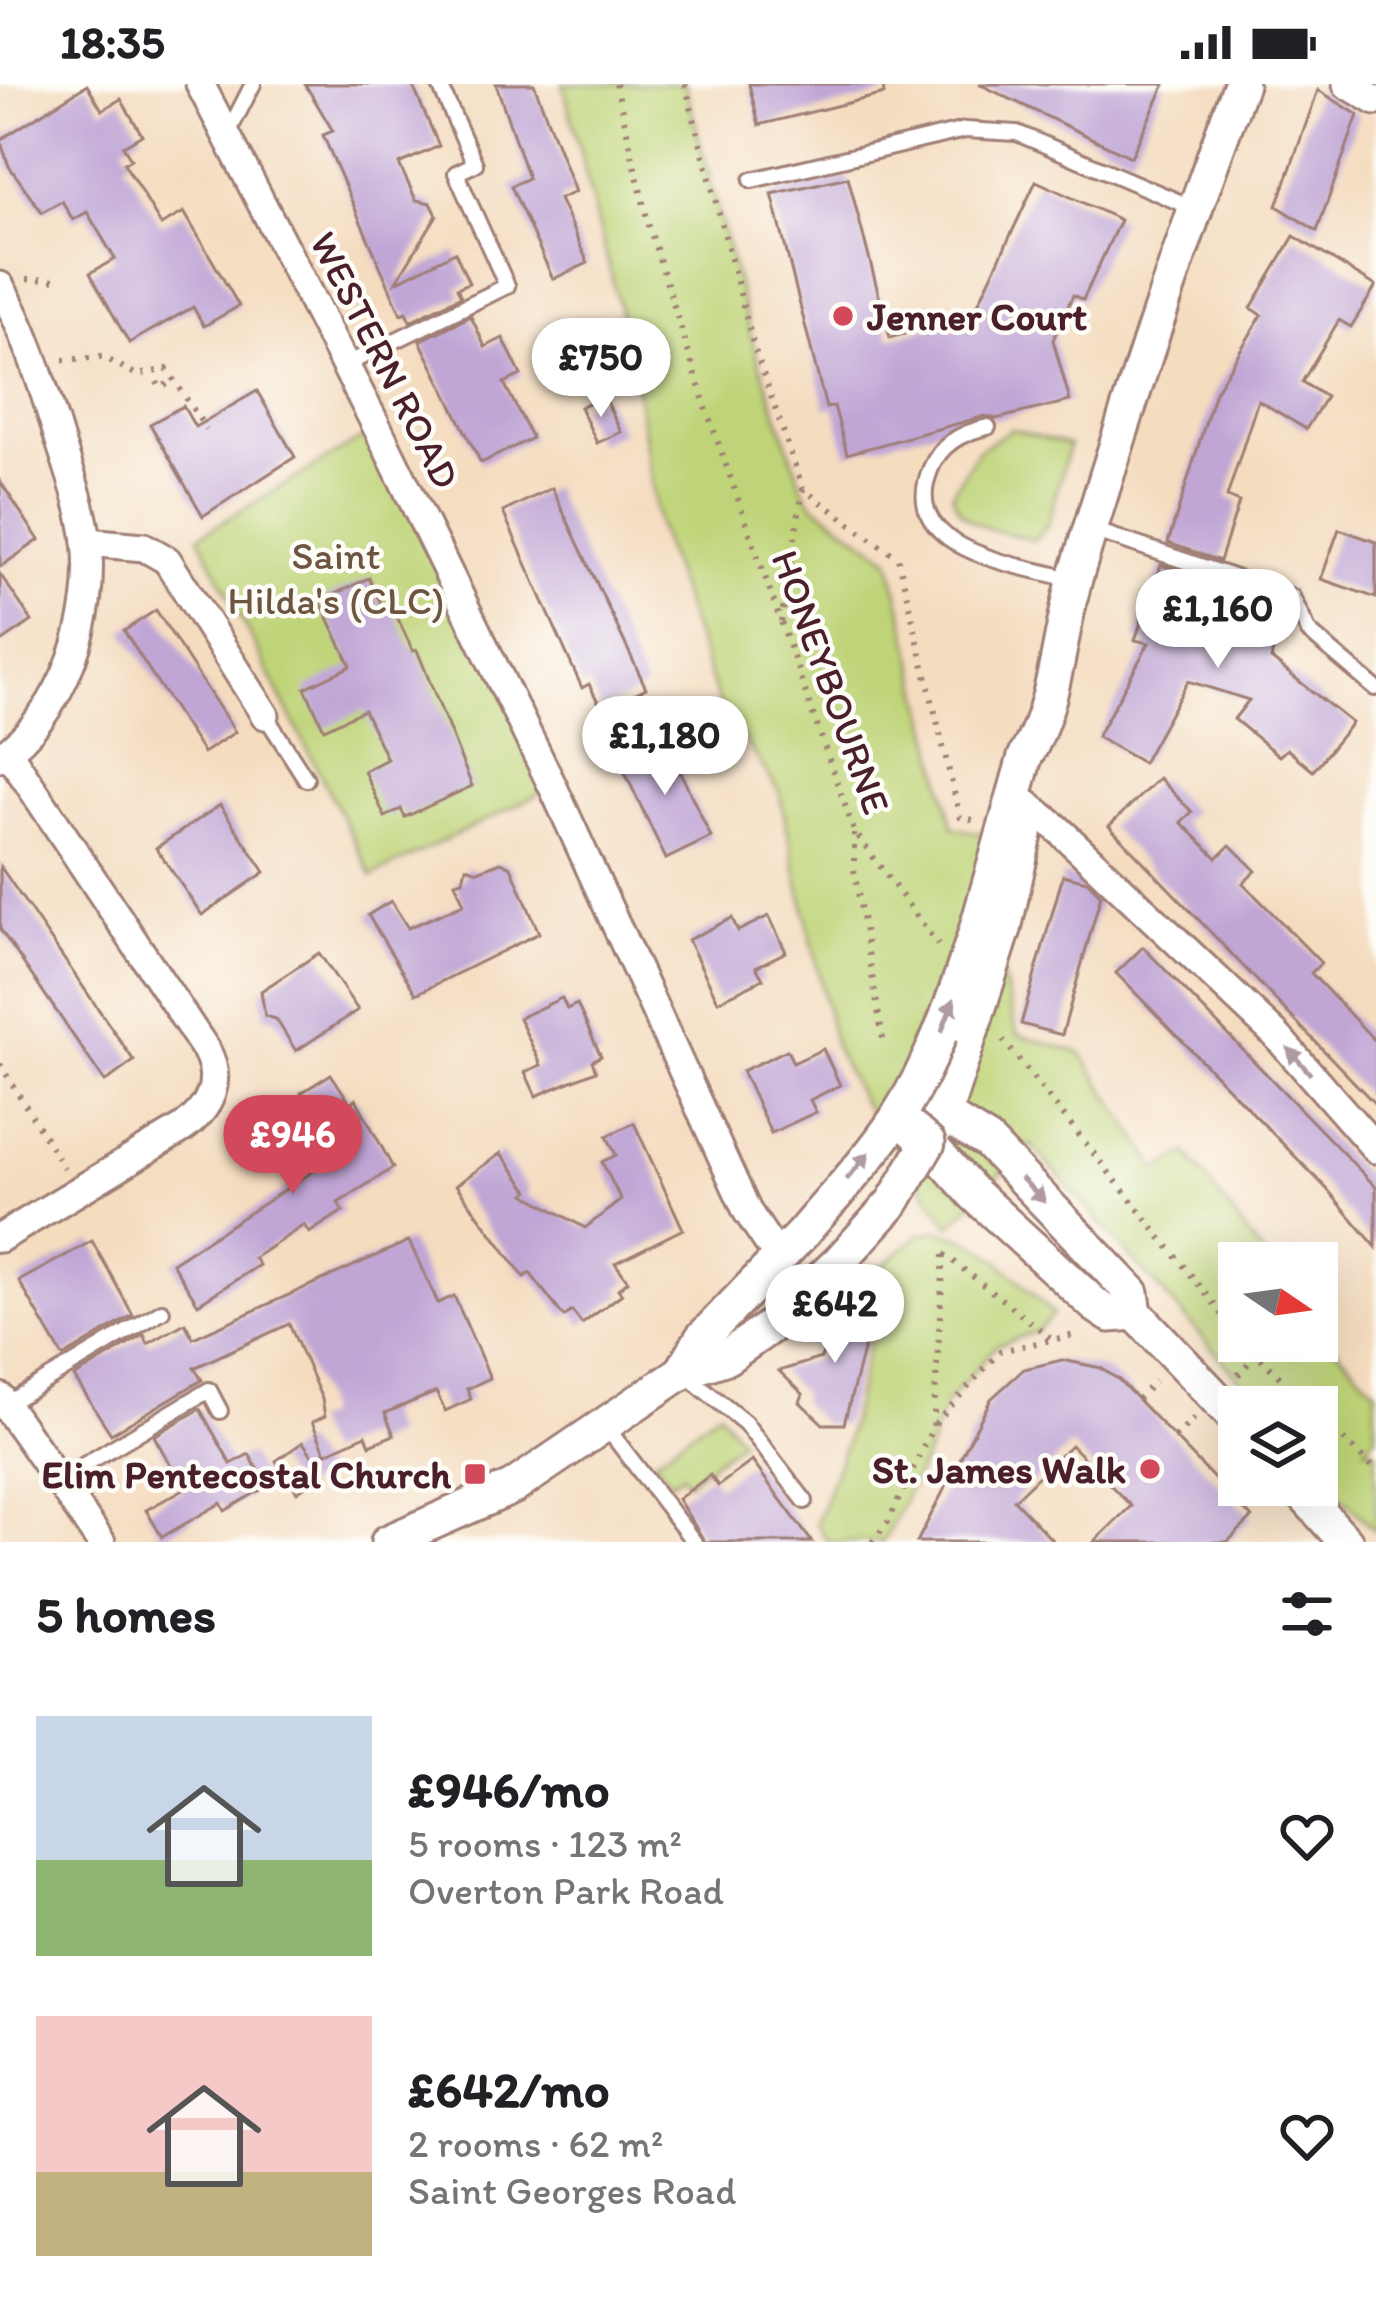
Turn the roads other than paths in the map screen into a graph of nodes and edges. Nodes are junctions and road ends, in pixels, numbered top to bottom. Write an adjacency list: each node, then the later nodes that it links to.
1 (200, 84): 7 (street, WESTERN ROAD)
2 (253, 84): 7 (lane)
3 (1240, 84): 9 (street)
4 (1347, 84): 6 (street)
5 (440, 86): 11 (lane)
6 (1376, 101)
7 (226, 135): 11 (street, WESTERN ROAD)
8 (752, 180): 9 (lane)
9 (1193, 208): 13 (street)
10 (0, 286): 14 (street)
11 (345, 365): 26 (street, WESTERN ROAD)
12 (988, 427): 15 (lane)
13 (1090, 529): 15 (street); 16 (lane)
14 (87, 542): 17 (street); 18 (street)
15 (1075, 580): 20 (street)
16 (1375, 688)
17 (265, 715): 19 (lane)
18 (4, 754): 25 (street)
19 (306, 779)
20 (1018, 809): 21 (street); 24 (street, one-way to 20)
21 (990, 930): 22 (street, one-way to 21, bridge); 23 (street, bridge)
22 (904, 1106): 23 (street); 26 (street, one-way to 22, bridge)
23 (936, 1129): 28 (street, one-way to 28); 28 (street); 29 (street, bridge)
24 (1376, 1149)
25 (0, 1238)
26 (790, 1246): 29 (street)
27 (162, 1311): 31 (lane)
28 (1135, 1313): 30 (street)
29 (682, 1372): 33 (street); 35 (lane)
30 (1218, 1388)
31 (3, 1401): 34 (street)
32 (220, 1411): 34 (lane)
33 (607, 1428): 38 (street); 39 (lane)
34 (59, 1480): 37 (street)
35 (805, 1502)
36 (1314, 1506): 40 (street)
37 (101, 1542)
38 (388, 1542)
39 (694, 1542)
40 (1346, 1542)

